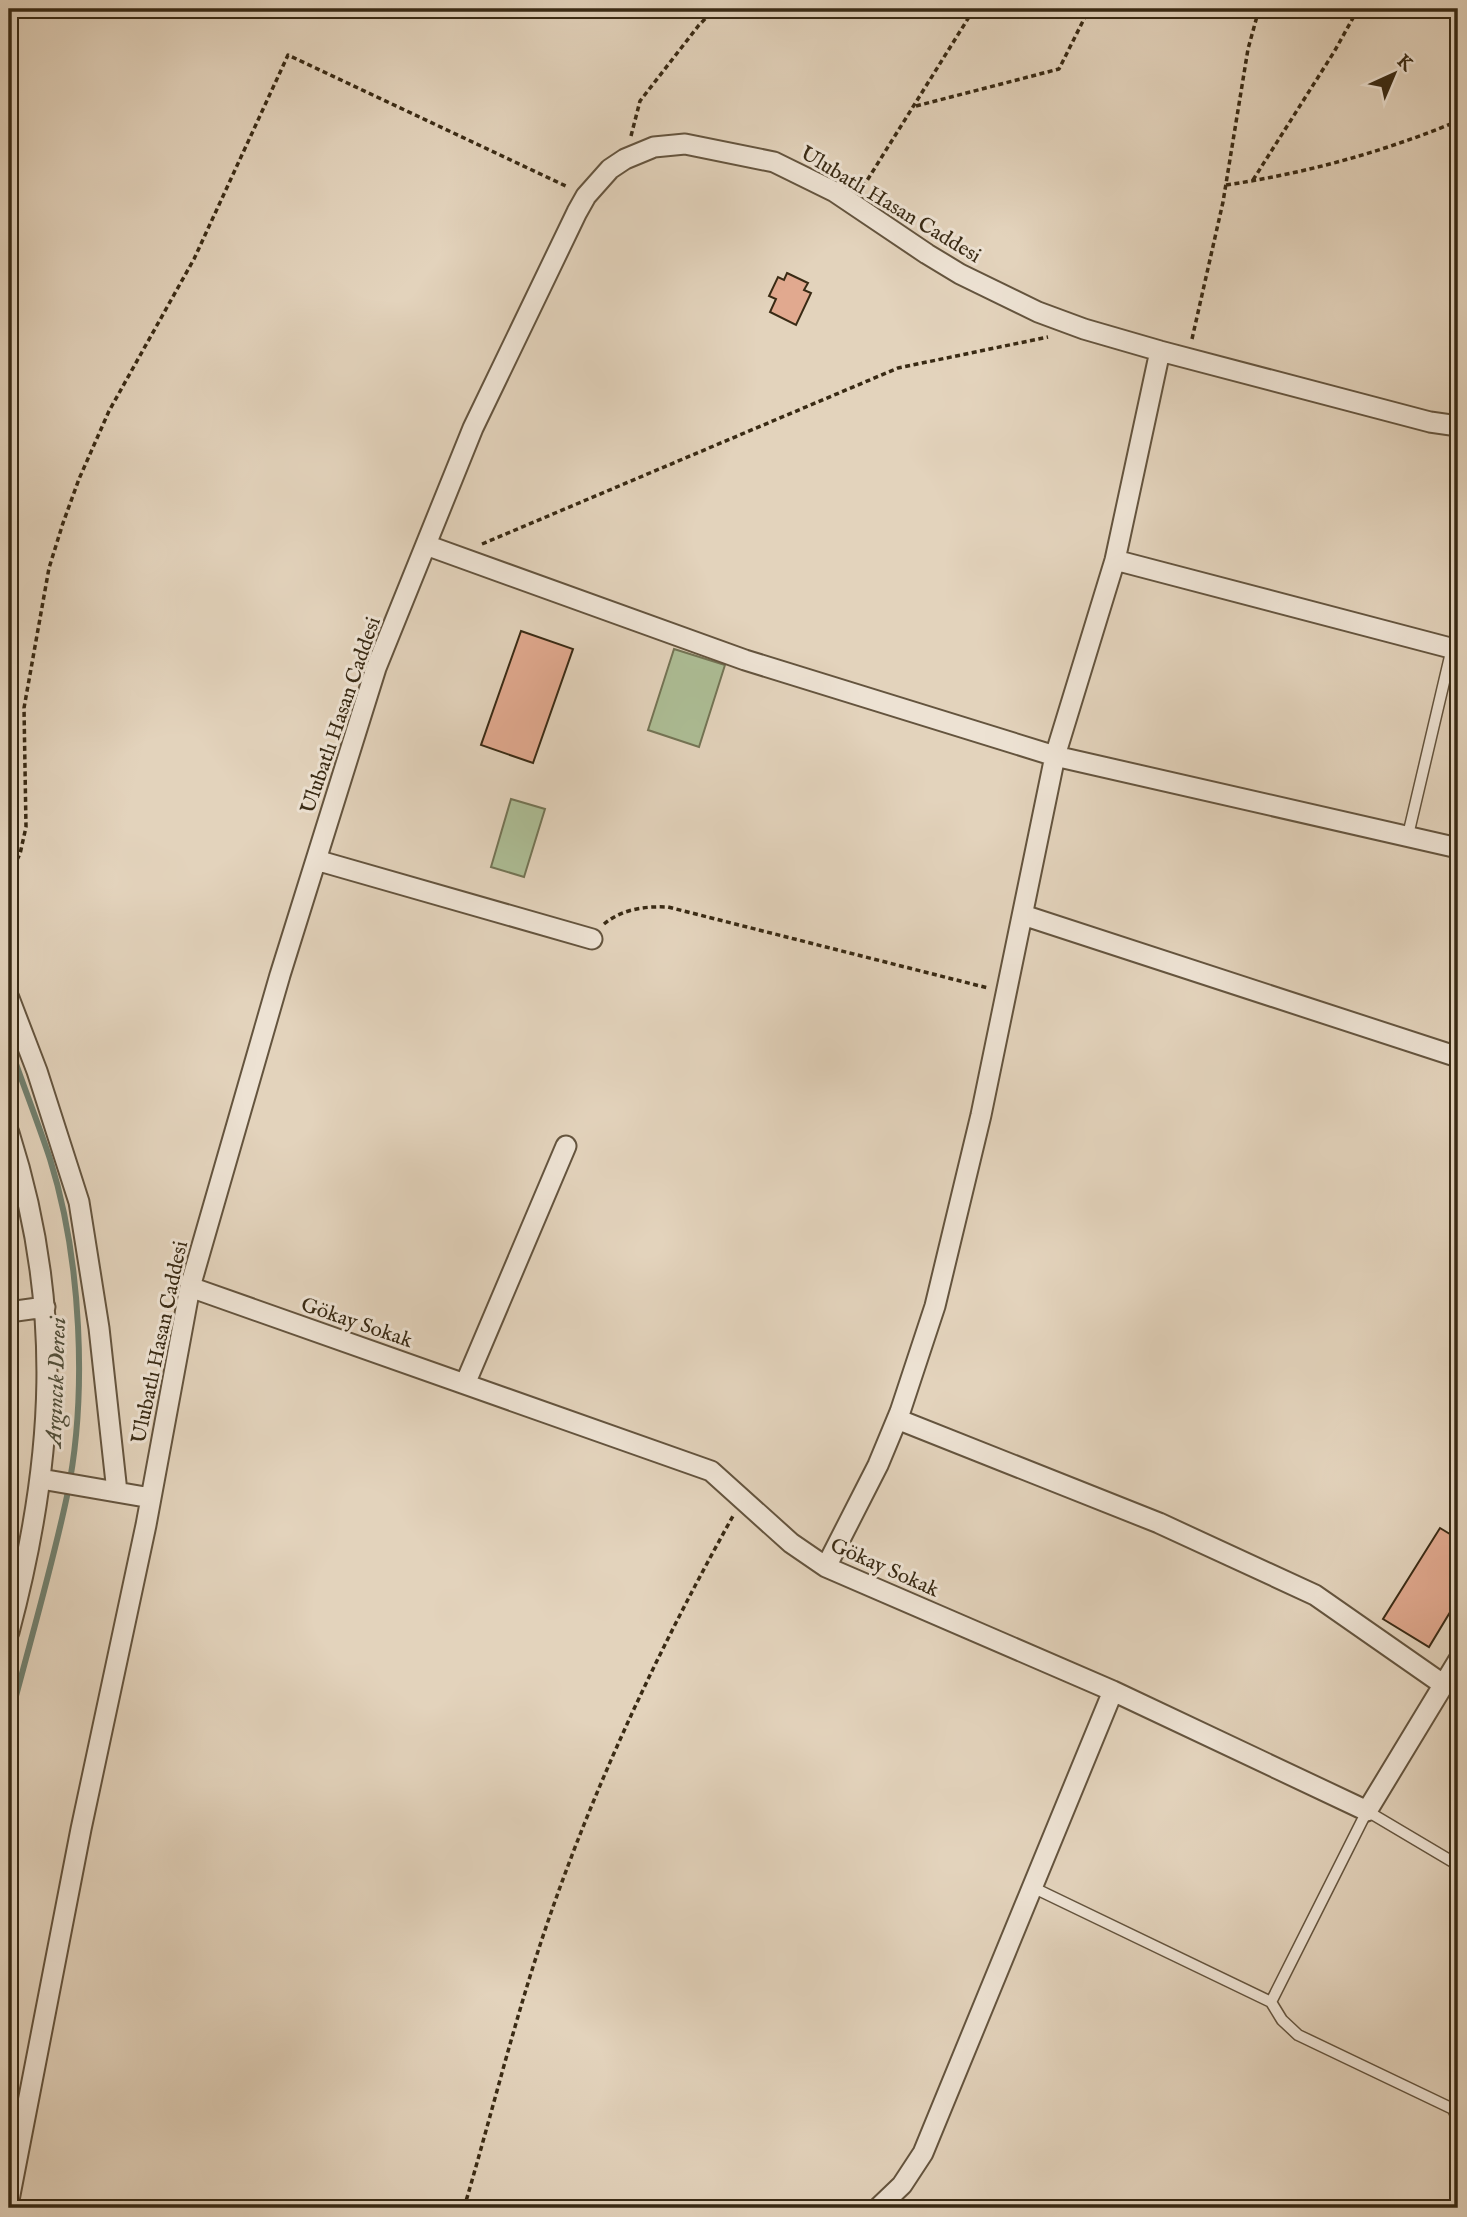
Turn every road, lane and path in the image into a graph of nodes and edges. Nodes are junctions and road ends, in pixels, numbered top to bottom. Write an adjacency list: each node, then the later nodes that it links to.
1 (715, 9): 8 (path)
2 (974, 9): 6 (path)
3 (1089, 9): 6 (path)
4 (1259, 9): 10 (path)
5 (1358, 9): 9 (path)
6 (914, 107): 12 (path)
7 (1458, 121): 9 (path)
8 (625, 159): 11 (street, Ulubatlı Hasan Caddesi); 12 (street, Ulubatlı Hasan Caddesi)
9 (1252, 181): 10 (path)
10 (1226, 185): 15 (path)
11 (586, 196): 17 (street, Ulubatlı Hasan Caddesi); 25 (path)
12 (853, 204): 13 (street, Ulubatlı Hasan Caddesi)
13 (1084, 329): 14 (street, Ulubatlı Hasan Caddesi); 18 (path)
14 (1160, 351): 15 (street, Ulubatlı Hasan Caddesi); 19 (street)
15 (1187, 358): 16 (street, Ulubatlı Hasan Caddesi)
16 (1458, 426)
17 (426, 545): 18 (street); 24 (street, Ulubatlı Hasan Caddesi)
18 (454, 555): 21 (street)
19 (1115, 560): 20 (street); 21 (street)
20 (1455, 649): 22 (lane)
21 (1055, 755): 22 (street); 26 (street)
22 (1408, 835): 23 (street)
23 (1458, 848)
24 (316, 860): 27 (street); 33 (street, Ulubatlı Hasan Caddesi)
25 (9, 875)
26 (1023, 915): 28 (street); 30 (street)
27 (592, 939): 28 (path)
28 (1007, 993): 37 (street)
29 (9, 999): 39 (street)
30 (1458, 1057)
31 (9, 1133): 34 (street)
32 (566, 1146): 36 (street)
33 (190, 1287): 36 (street, Gökay Sokak); 40 (street, Ulubatlı Hasan Caddesi)
34 (45, 1307): 35 (street); 38 (street)
35 (9, 1312)
36 (465, 1384): 41 (street, Gökay Sokak)
37 (897, 1419): 42 (street); 45 (street)
38 (41, 1479): 39 (street); 43 (street)
39 (117, 1492): 40 (street)
40 (151, 1498): 52 (street, Ulubatlı Hasan Caddesi)
41 (742, 1499): 42 (street, Gökay Sokak); 53 (path)
42 (826, 1567): 46 (street, Gökay Sokak)
43 (9, 1632)
44 (1458, 1661): 45 (street)
45 (1444, 1685): 47 (street)
46 (1113, 1691): 47 (street, Gökay Sokak); 49 (street)
47 (1367, 1811): 48 (lane); 50 (lane)
48 (1458, 1865)
49 (1032, 1887): 50 (lane); 54 (street)
50 (1271, 2002): 51 (lane)
51 (1458, 2120)
52 (9, 2200)
53 (464, 2208)
54 (877, 2208)

